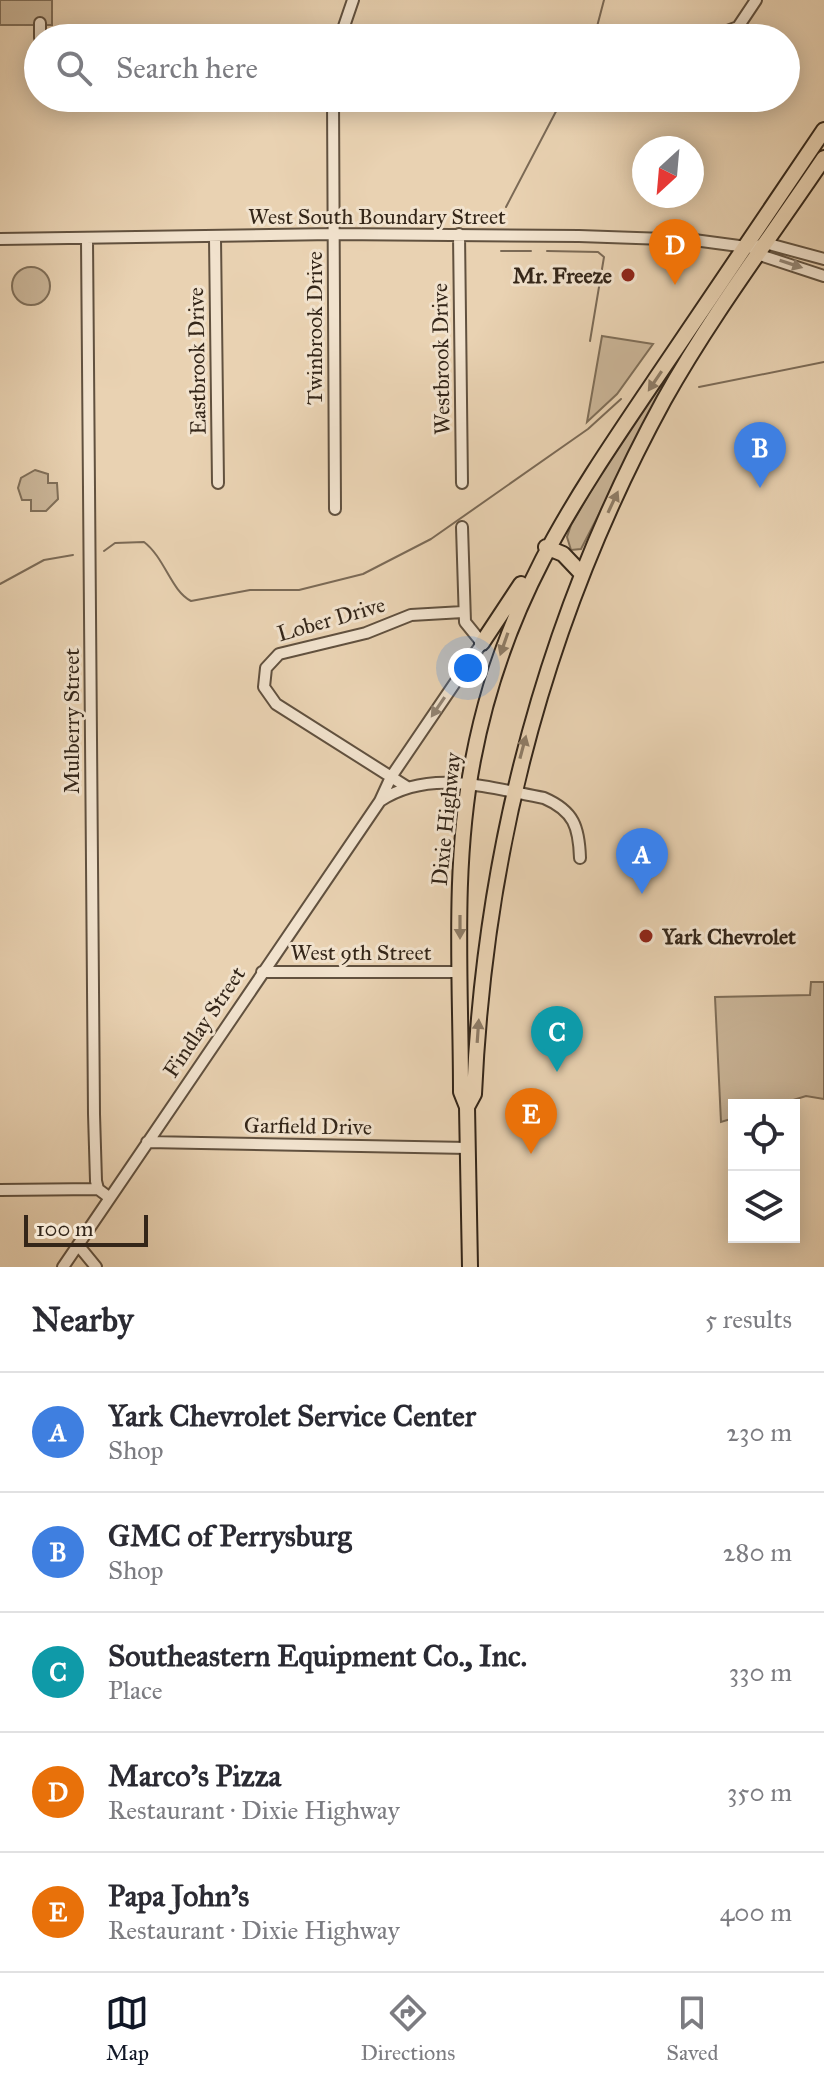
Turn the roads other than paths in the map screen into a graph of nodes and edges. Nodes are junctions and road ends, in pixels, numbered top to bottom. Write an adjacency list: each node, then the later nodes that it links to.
1 (353, 0): 3 (street)
2 (756, 0): 4 (street)
3 (345, 24)
4 (740, 24)
5 (333, 112): 8 (street, Twinbrook Drive)
6 (824, 130): 13 (main road, Dixie Highway)
7 (824, 158): 13 (main road, Dixie Highway)
8 (333, 234): 9 (street, West South Boundary Street); 10 (street, West South Boundary Street); 18 (street, Twinbrook Drive)
9 (459, 234): 13 (street, West South Boundary Street); 17 (street, Westbrook Drive)
10 (215, 238): 12 (street, West South Boundary Street); 16 (street, Eastbrook Drive)
11 (0, 239): 12 (street, West South Boundary Street)
12 (87, 239): 35 (street, Mulberry Street)
13 (755, 248): 14 (street, West South Boundary Street); 15 (street, West South Boundary Street, one-way to 15); 20 (main road, Dixie Highway, one-way to 20); 21 (main road, Dixie Highway, one-way to 13)
14 (824, 259)
15 (824, 276)
16 (218, 483)
17 (462, 483)
18 (335, 509)
19 (462, 527): 22 (street)
20 (546, 547): 21 (main road); 23 (main road); 25 (main road, Dixie Highway, one-way to 25)
21 (582, 574): 27 (main road, Dixie Highway, one-way to 21)
22 (463, 612): 23 (street); 24 (street, Lober Drive)
23 (482, 643): 24 (street, Findlay Street, one-way to 24)
24 (391, 777): 26 (street, Lober Drive); 28 (street, Findlay Street)
25 (469, 786): 26 (street, Findlay Street); 27 (street, Findlay Street); 31 (main road, Dixie Highway, one-way to 31)
26 (407, 787): 28 (street, Findlay Street)
27 (512, 792): 29 (street, Findlay Street); 32 (main road, Dixie Highway, one-way to 27)
28 (380, 801): 30 (street, Findlay Street)
29 (580, 858)
30 (262, 972): 31 (street, West 9th Street); 33 (street, Findlay Street)
31 (460, 972): 32 (main road, Dixie Highway)
32 (467, 1107): 34 (main road, Dixie Highway)
33 (147, 1142): 34 (street, Garfield Drive); 37 (street, Findlay Street)
34 (468, 1148): 41 (main road, Dixie Highway)
35 (98, 1189): 36 (street); 37 (street)
36 (0, 1190)
37 (110, 1198): 38 (street, Findlay Street)
38 (78, 1245): 39 (street, Findlay Street); 40 (street)
39 (63, 1267)
40 (96, 1267)
41 (470, 1267)

